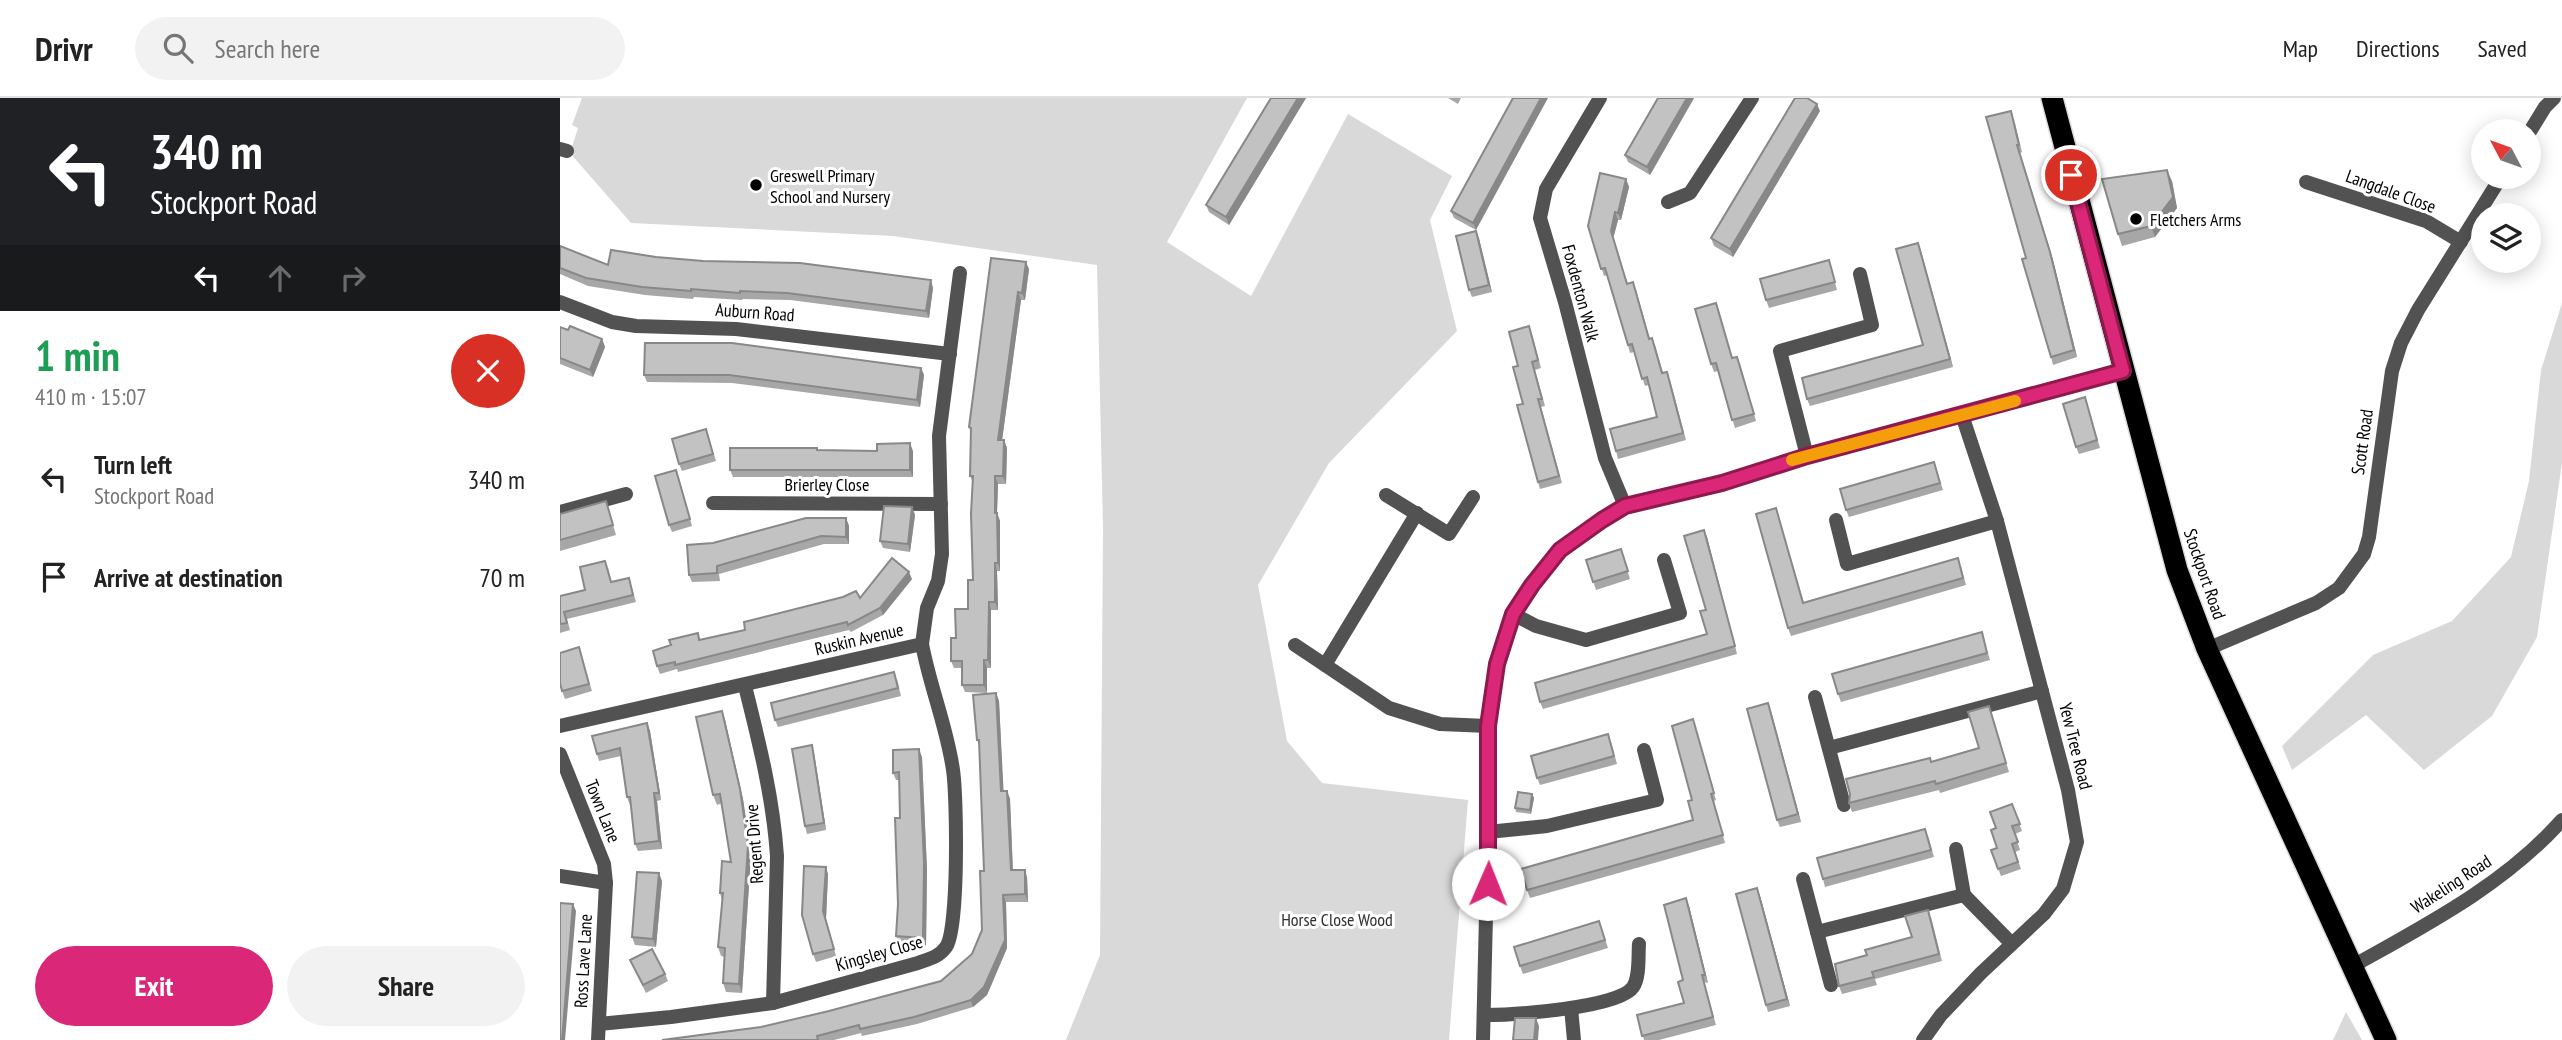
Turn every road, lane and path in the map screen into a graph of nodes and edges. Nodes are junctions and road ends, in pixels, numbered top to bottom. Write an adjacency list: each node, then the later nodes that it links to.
1 (1600, 98): 22 (street, Foxdenton Walk)
2 (1752, 98): 8 (street)
3 (2052, 98): 14 (highway, Stockport Road)
4 (2545, 101): 5 (street)
5 (2536, 119)
6 (2306, 182): 9 (street, Langdale Close)
7 (2494, 189): 9 (street, Scott Road)
8 (1668, 202)
9 (2461, 242): 31 (street, Scott Road)
10 (960, 273): 13 (street, Ruskin Avenue)
11 (1860, 274): 16 (street)
12 (560, 302): 13 (street, Auburn Road)
13 (950, 354): 21 (street, Ruskin Avenue)
14 (2123, 371): 15 (street); 31 (highway, Stockport Road)
15 (1962, 415): 16 (street); 26 (street, Yew Tree Road)
16 (1807, 456): 22 (street)
17 (626, 494): 23 (street)
18 (1386, 495): 24 (street)
19 (1474, 497): 24 (street)
20 (713, 503): 21 (street, Brierley Close)
21 (941, 504): 29 (street, Ruskin Avenue)
22 (1625, 506): 28 (street)
23 (560, 512)
24 (1417, 513): 32 (street)
25 (1836, 520): 26 (street)
26 (1997, 521): 34 (street, Yew Tree Road)
27 (1664, 560): 28 (street)
28 (1513, 614): 37 (street)
29 (922, 644): 33 (street, Ruskin Avenue); 54 (street, Kingsley Close)
30 (1296, 645): 32 (street)
31 (2207, 649): 52 (highway, Stockport Road)
32 (1325, 665): 37 (street)
33 (745, 686): 36 (street, Ruskin Avenue); 54 (street, Regent Drive)
34 (2042, 691): 38 (street); 50 (street, Yew Tree Road)
35 (1815, 697): 38 (street)
36 (560, 726)
37 (1488, 726): 43 (street)
38 (1829, 748): 41 (street)
39 (1644, 750): 43 (street)
40 (560, 754): 47 (street, Town Lane)
41 (1844, 805)
42 (2562, 820): 52 (street, Wakeling Road)
43 (1488, 832): 56 (street)
44 (1956, 849): 48 (street)
45 (560, 876): 47 (street)
46 (1803, 879): 49 (street)
47 (606, 883): 57 (street, Ross Lave Lane)
48 (1964, 895): 49 (street); 50 (street)
49 (1817, 932): 53 (street)
50 (2011, 943): 61 (street, Yew Tree Road)
51 (1639, 944): 55 (street)
52 (2351, 967): 62 (highway, Stockport Road)
53 (1831, 985)
54 (773, 1003): 57 (street, Kingsley Close)
55 (1571, 1008): 56 (street); 60 (street)
56 (1485, 1015): 59 (street)
57 (599, 1024): 58 (street, Ross Lave Lane)
58 (598, 1040)
59 (1483, 1040)
60 (1574, 1040)
61 (1923, 1040)
62 (2386, 1040)

